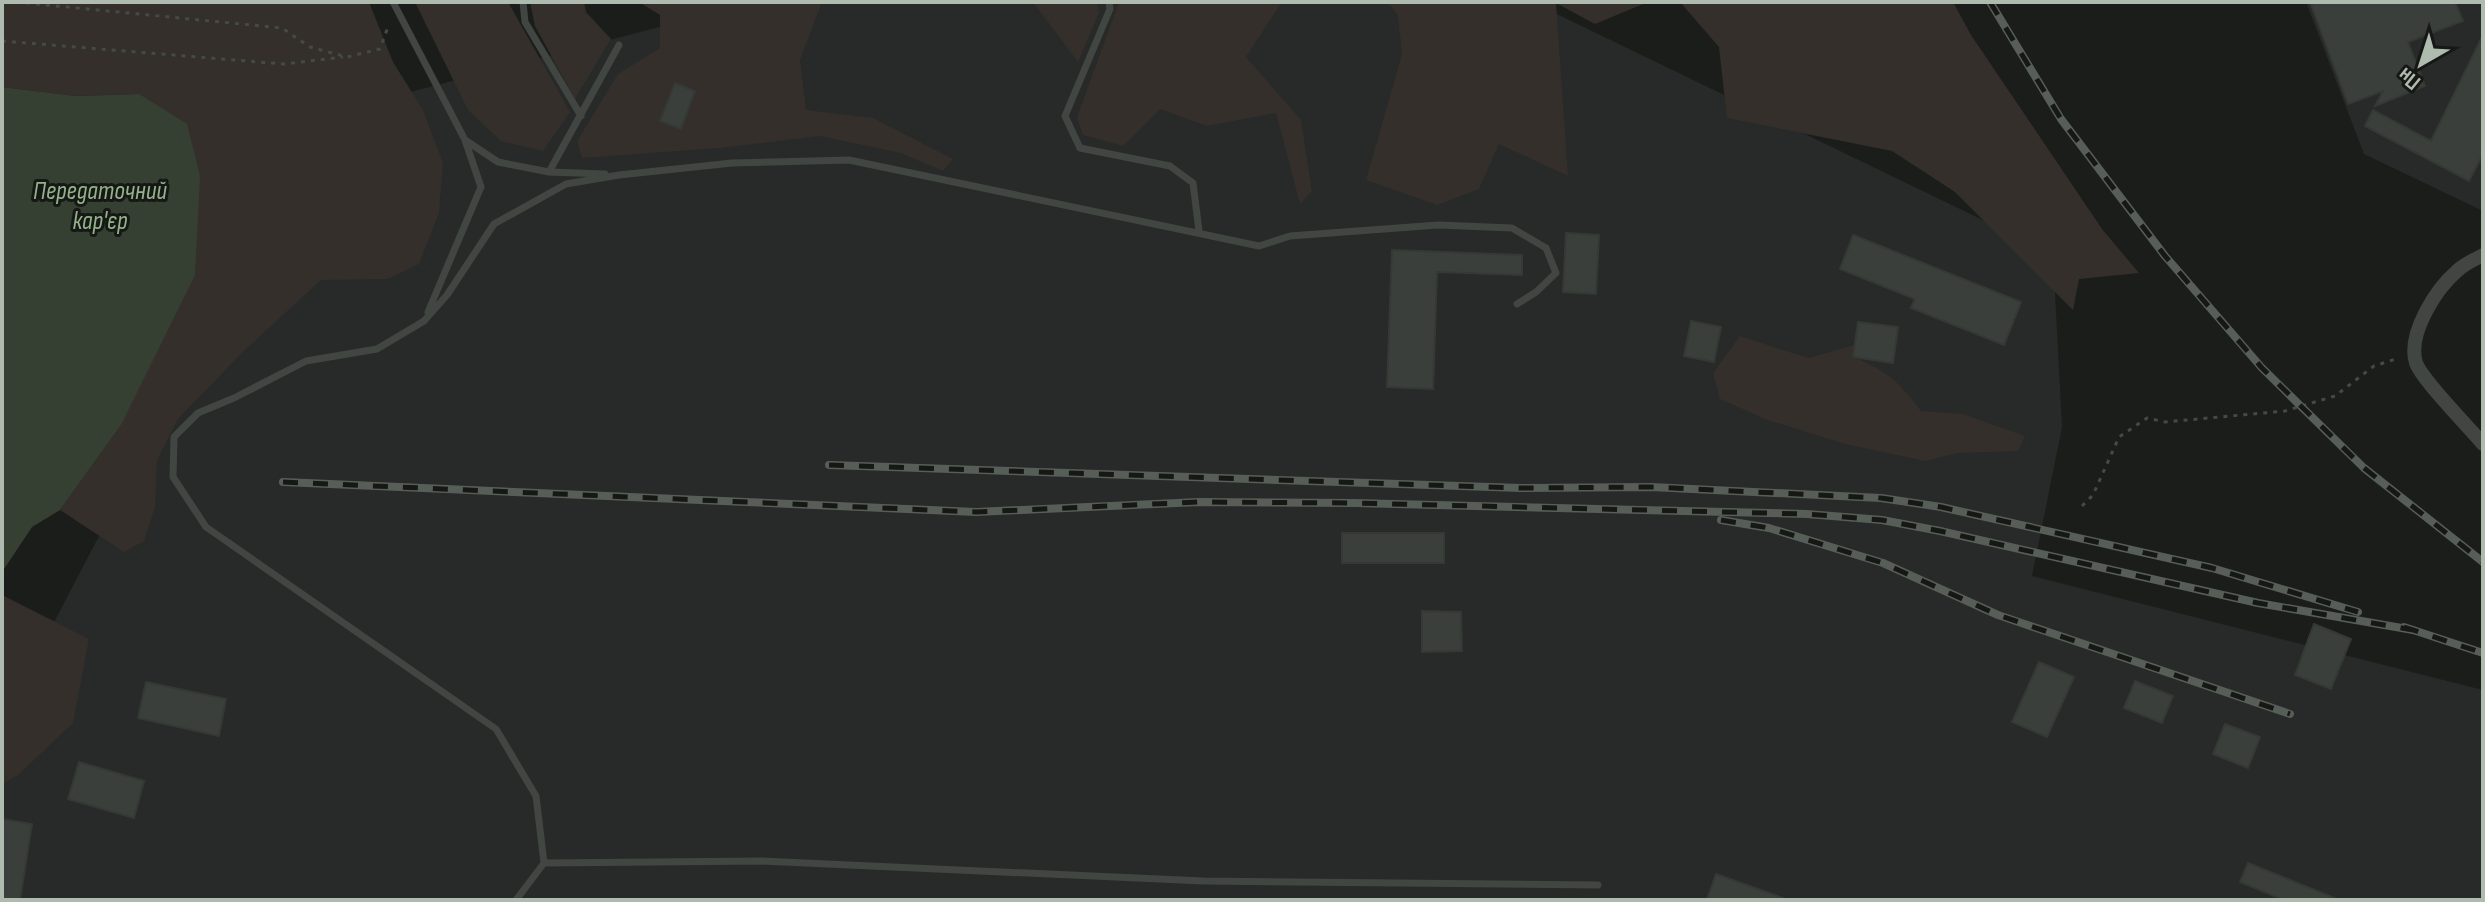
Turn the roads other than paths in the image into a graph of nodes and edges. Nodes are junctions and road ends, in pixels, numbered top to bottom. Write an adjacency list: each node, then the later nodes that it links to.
1 (523, 2): 5 (lane)
2 (1109, 2): 9 (lane)
3 (393, 3): 6 (lane)
4 (619, 45): 5 (lane)
5 (581, 116): 7 (lane)
6 (465, 140): 7 (lane); 12 (lane)
7 (549, 172): 8 (lane)
8 (619, 175): 9 (lane); 12 (lane)
9 (1199, 231): 11 (lane)
10 (2483, 255): 13 (street)
11 (1517, 304)
12 (424, 321): 14 (lane)
13 (2483, 444)
14 (544, 863): 15 (lane); 16 (lane)
15 (1598, 885)
16 (516, 900)

